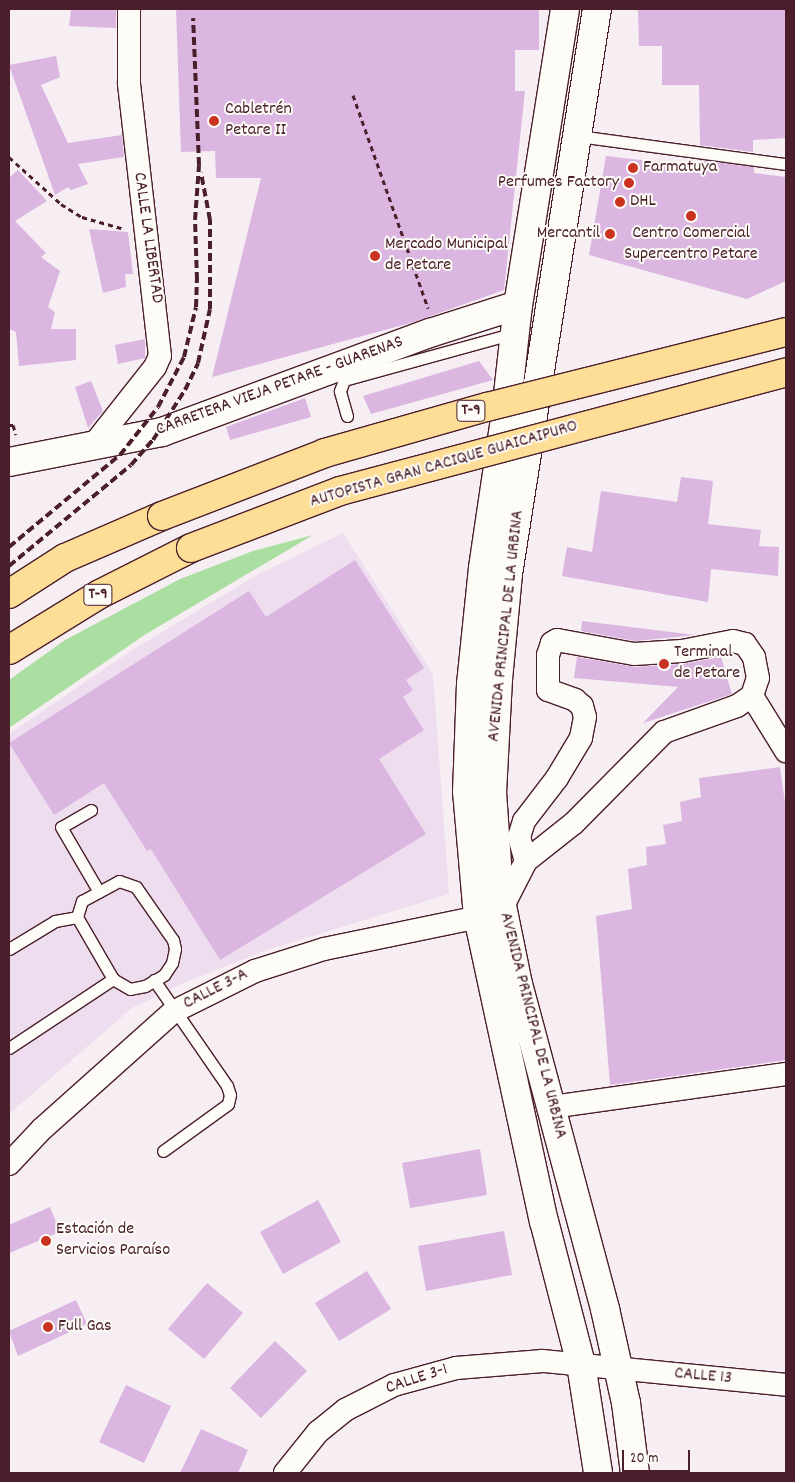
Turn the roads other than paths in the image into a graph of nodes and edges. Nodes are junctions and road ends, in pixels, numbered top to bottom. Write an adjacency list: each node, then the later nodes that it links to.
1 (129, 9): 11 (street, CALLE LA LIBERTAD)
2 (565, 9): 6 (main road, AVENIDA PRINCIPAL DE LA URBINA)
3 (597, 9): 4 (main road, AVENIDA PRINCIPAL DE LA URBINA)
4 (578, 136): 5 (lane); 20 (main road, AVENIDA PRINCIPAL DE LA URBINA)
5 (786, 164)
6 (518, 305): 8 (main road, AVENIDA PRINCIPAL DE LA URBINA); 11 (main road, CARRETERA VIEJA PETARE - GUARENAS)
7 (786, 332): 13 (highway, T-9, bridge)
8 (515, 333): 10 (lane); 22 (main road, AVENIDA PRINCIPAL DE LA URBINA)
9 (786, 372): 14 (highway, AUTOPISTA GRAN CACIQUE GUAICAIPURO / T-9, bridge)
10 (347, 416)
11 (94, 444): 12 (main road, CARRETERA VIEJA PETARE - GUARENAS)
12 (9, 462)
13 (9, 594)
14 (9, 650)
15 (752, 696): 16 (street); 18 (street); 18 (street)
16 (786, 751)
17 (91, 810): 19 (lane)
18 (526, 861): 20 (street)
19 (99, 892): 21 (lane); 25 (lane)
20 (502, 906): 22 (street, CALLE 3-A); 29 (main road, AVENIDA PRINCIPAL DE LA URBINA)
21 (77, 917): 23 (lane); 24 (lane)
22 (478, 917): 26 (street, CALLE 3-A); 32 (main road, AVENIDA PRINCIPAL DE LA URBINA)
23 (9, 949)
24 (113, 979): 25 (lane); 27 (lane)
25 (154, 980): 26 (lane)
26 (173, 1012): 30 (lane); 31 (street, CALLE 3-A)
27 (9, 1048)
28 (786, 1074): 29 (street)
29 (551, 1107): 33 (main road, AVENIDA PRINCIPAL DE LA URBINA)
30 (164, 1151)
31 (9, 1164)
32 (581, 1364): 33 (street, CALLE 3-1); 35 (street, CALLE 3-1); 36 (main road, AVENIDA PRINCIPAL DE LA URBINA)
33 (619, 1368): 34 (street, CALLE 13); 37 (main road, AVENIDA PRINCIPAL DE LA URBINA)
34 (786, 1385)
35 (285, 1473)
36 (598, 1473)
37 (635, 1473)

